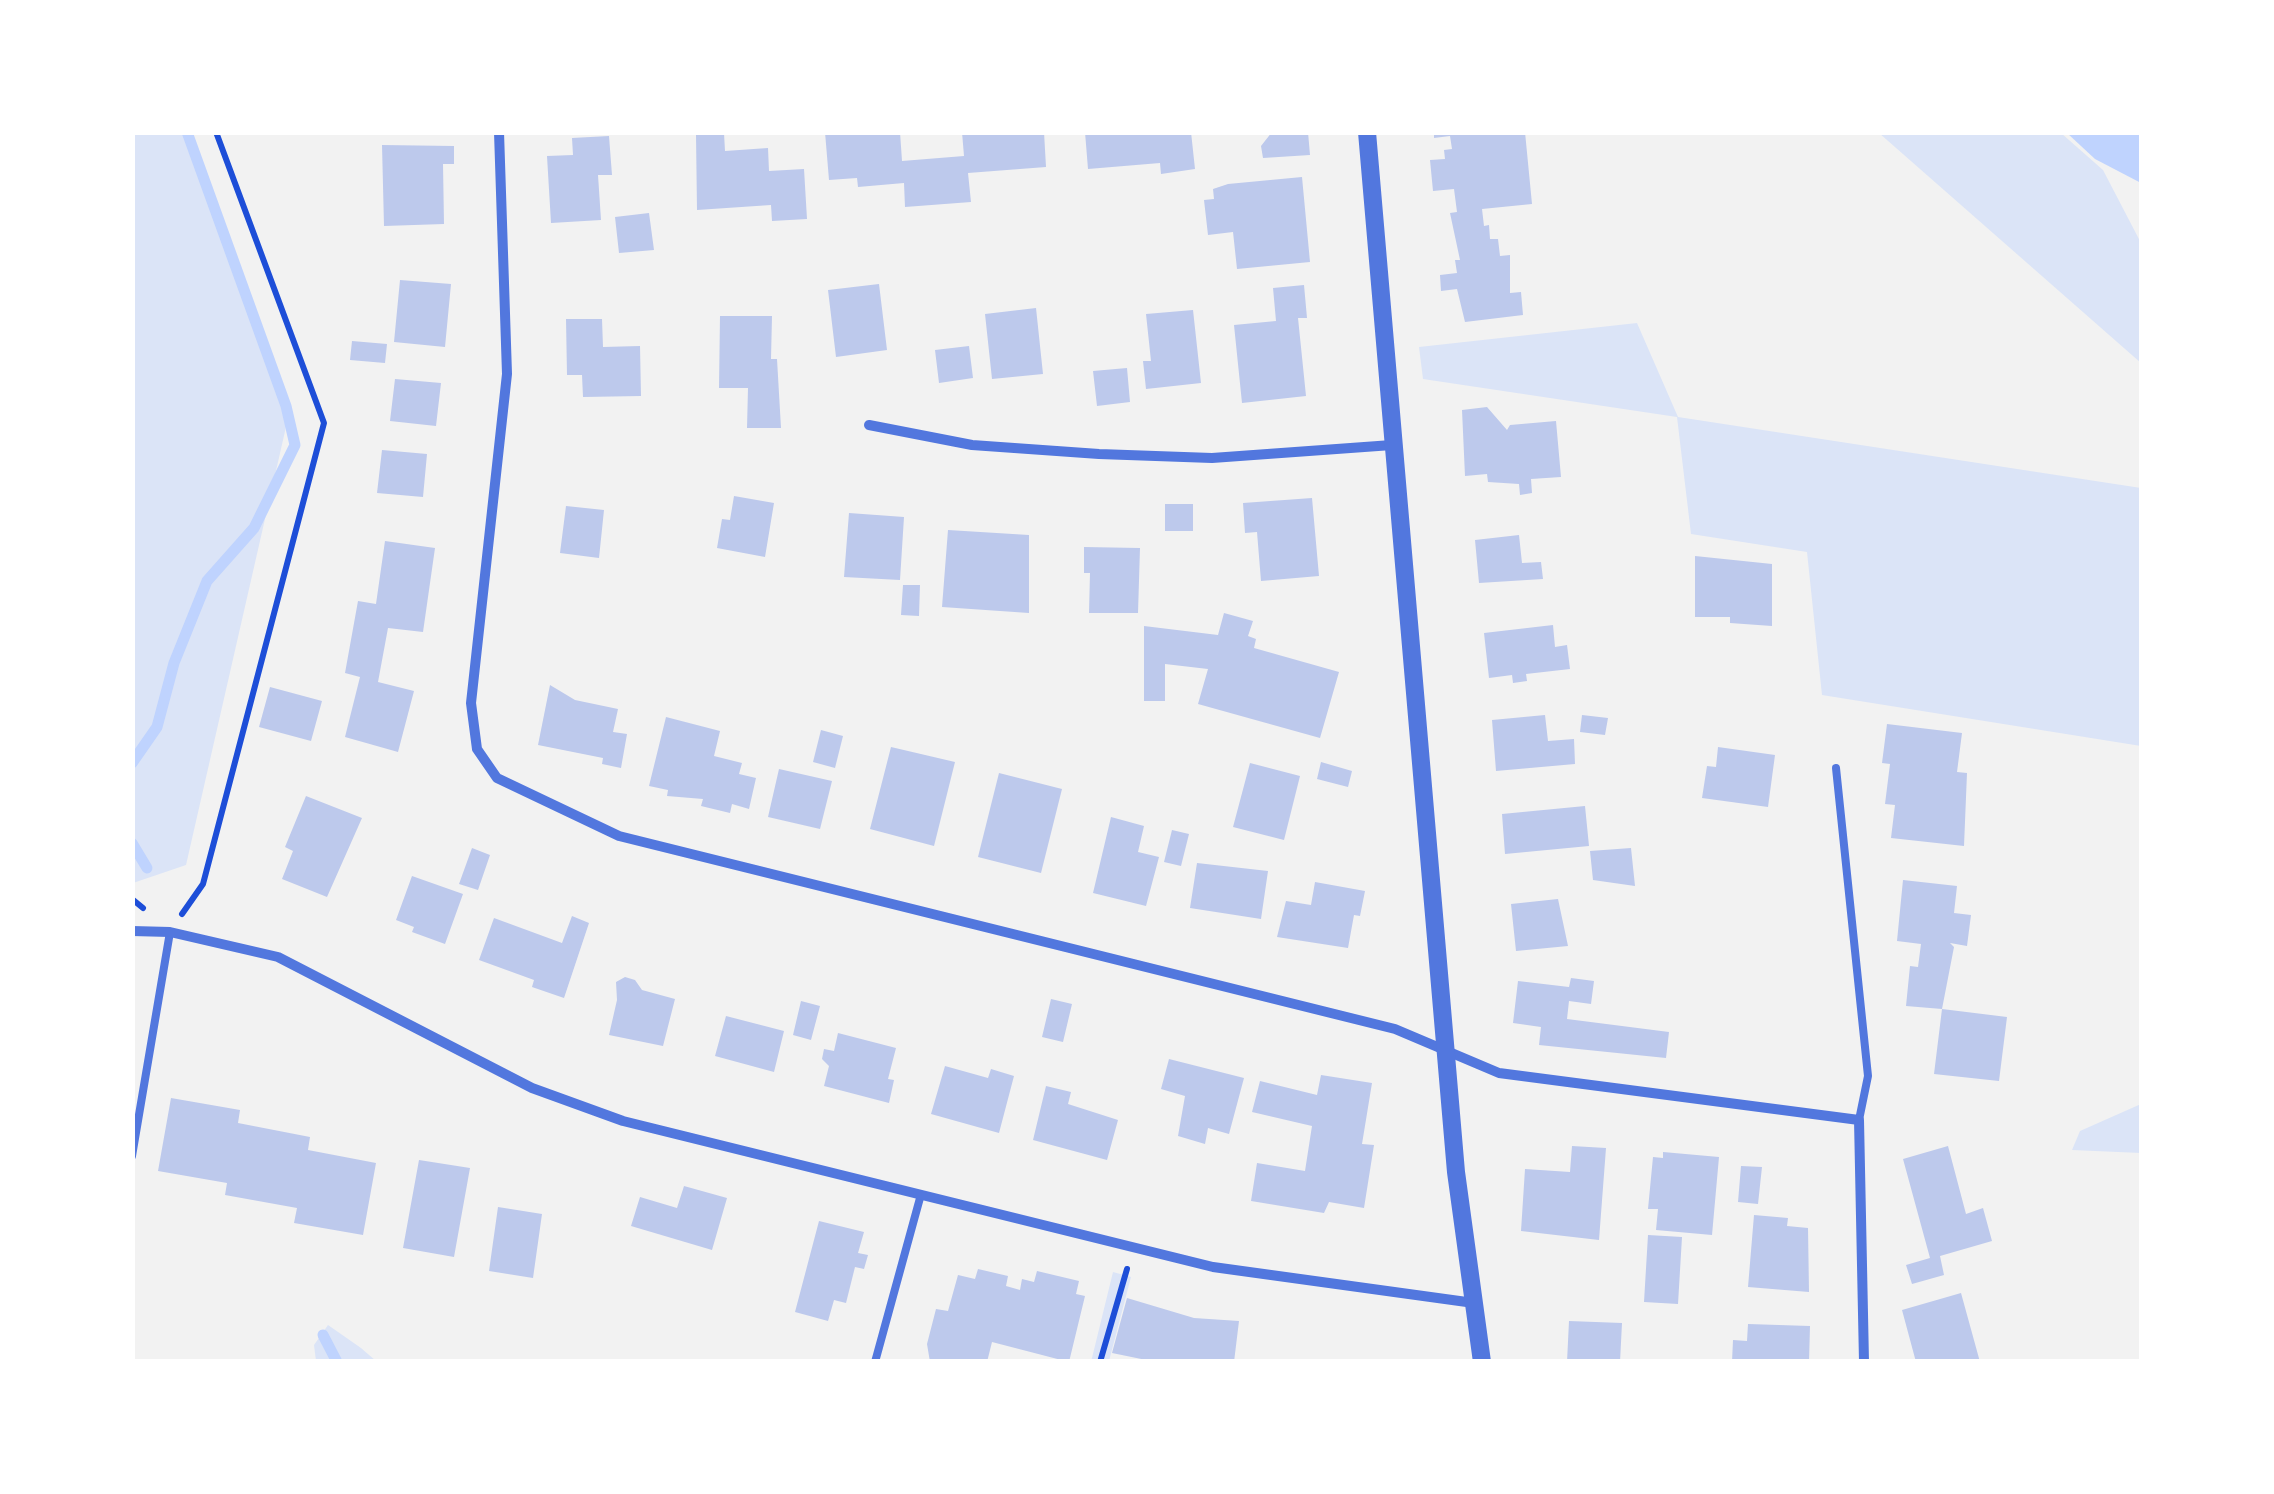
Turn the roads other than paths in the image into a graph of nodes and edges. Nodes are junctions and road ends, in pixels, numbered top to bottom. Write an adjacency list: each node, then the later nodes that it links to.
1 (500, 132): 8 (street)
2 (1367, 132): 4 (street)
3 (870, 424): 4 (street)
4 (1392, 445): 8 (street)
5 (1836, 768): 9 (lane)
6 (132, 931): 7 (street)
7 (170, 932): 10 (lane); 11 (street)
8 (1446, 1053): 9 (street); 12 (street)
9 (1859, 1120): 15 (street)
10 (132, 1156)
11 (920, 1198): 12 (street); 13 (lane)
12 (1474, 1303): 14 (street)
13 (875, 1362)
14 (1482, 1362)
15 (1864, 1362)

